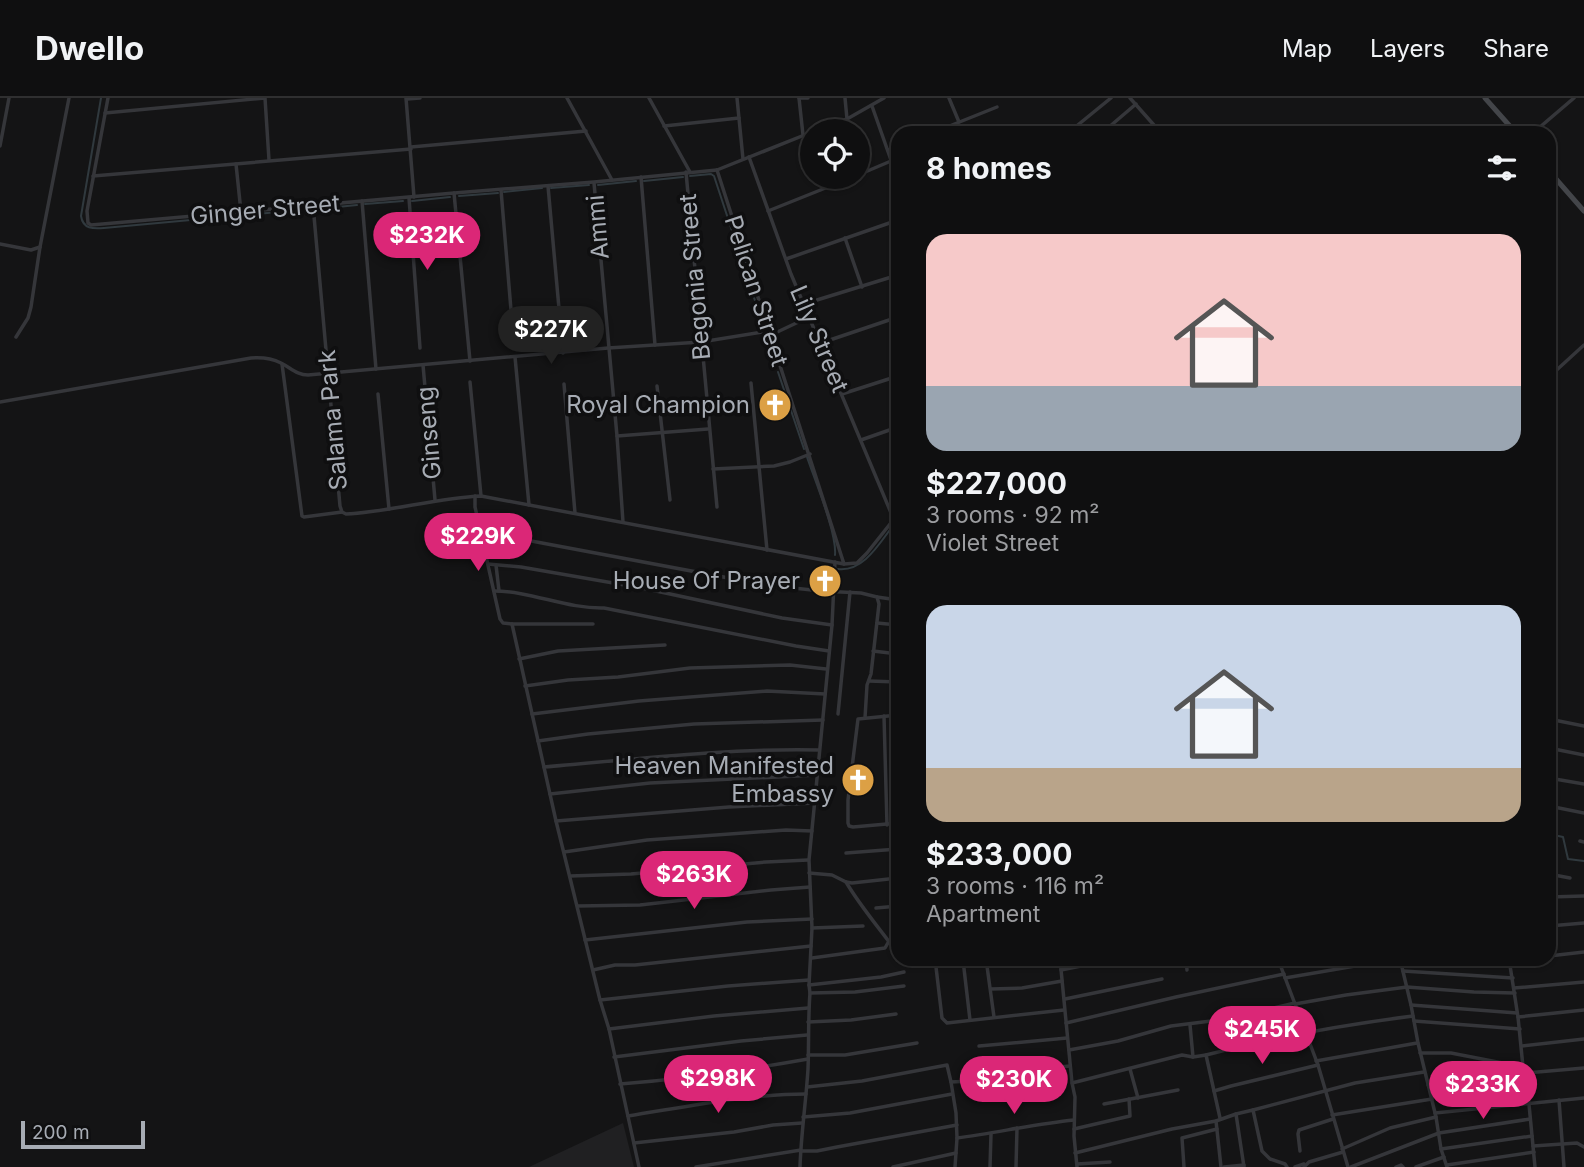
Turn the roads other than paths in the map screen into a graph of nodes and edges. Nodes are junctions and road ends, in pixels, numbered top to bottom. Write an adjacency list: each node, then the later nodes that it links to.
1 (9, 98): 36 (street)
2 (69, 98): 67 (street)
3 (108, 98): 22 (street, Ginger Street)
4 (265, 98): 22 (street); 42 (street)
5 (420, 98): 18 (street)
6 (568, 98): 34 (street)
7 (649, 98): 27 (street)
8 (737, 98): 23 (street)
9 (799, 98): 10 (street); 24 (street)
10 (808, 98)
11 (845, 98): 25 (street)
12 (884, 98): 20 (street, Ginger Street)
13 (949, 98): 26 (street)
14 (1111, 98): 29 (street)
15 (1130, 98): 19 (street)
16 (1485, 98): 32 (main road)
17 (1574, 98): 33 (street)
18 (407, 99): 37 (street)
19 (1136, 104): 30 (street); 31 (street)
20 (872, 106): 25 (street, Ginger Street); 39 (street)
21 (997, 107): 26 (street)
22 (105, 113): 48 (street, Ginger Street)
23 (739, 118): 27 (street); 41 (street)
24 (801, 119)
25 (847, 119)
26 (960, 122): 28 (street)
27 (664, 126): 47 (street)
28 (950, 126)
29 (1077, 126)
30 (1110, 126)
31 (1155, 126)
32 (1510, 126)
33 (1541, 126)
34 (586, 131): 37 (street); 51 (street)
35 (800, 136): 40 (street, Ginger Street)
36 (0, 146)
37 (411, 148): 42 (street); 57 (street)
38 (891, 149): 39 (street)
39 (888, 150): 43 (street)
40 (749, 157): 41 (street, Ginger Street); 61 (street, Lily Street)
41 (743, 159): 45 (street, Ginger Street)
42 (269, 160): 44 (street)
43 (891, 161): 46 (street)
44 (236, 164): 48 (street); 63 (street)
45 (717, 170): 47 (street, Ginger Street); 74 (street, Pelican Street)
46 (870, 170)
47 (688, 172): 49 (street, Ginger Street); 77 (street, Begonia Street)
48 (93, 176): 63 (street, Ginger Street)
49 (641, 177): 51 (street, Ginger Street); 79 (street)
50 (1556, 179): 62 (main road)
51 (612, 180): 52 (street, Ginger Street)
52 (594, 182): 53 (street, Ginger Street); 82 (street, Ammi)
53 (548, 186): 55 (street, Ginger Street); 83 (street)
54 (822, 189): 61 (street)
55 (501, 190): 56 (street, Ginger Street); 75 (street)
56 (454, 193): 57 (street, Ginger Street); 85 (street)
57 (414, 197): 58 (street, Ginger Street)
58 (409, 198): 59 (street, Ginger Street); 81 (street)
59 (362, 201): 60 (street, Ginger Street); 88 (street)
60 (313, 205): 63 (street, Ginger Street); 90 (street, Salama Park)
61 (768, 211): 68 (street, Lily Street)
62 (1584, 211)
63 (241, 212)
64 (891, 222): 65 (street)
65 (845, 238): 68 (street); 70 (street)
66 (0, 244): 67 (street)
67 (40, 247): 76 (street)
68 (786, 259): 71 (street, Lily Street)
69 (891, 277): 70 (street)
70 (862, 287): 71 (street)
71 (804, 304): 72 (street, Lily Street)
72 (809, 317): 74 (street); 78 (street, Lily Street)
73 (891, 319): 78 (street)
74 (770, 333): 77 (street); 104 (street, Pelican Street)
75 (513, 334)
76 (16, 337)
77 (701, 342): 79 (street); 99 (street, Begonia Street)
78 (821, 343): 97 (street, Lily Street)
79 (655, 345): 82 (street)
80 (1584, 345): 89 (street)
81 (421, 348)
82 (608, 348): 83 (street); 102 (street, Ammi)
83 (563, 353): 84 (street)
84 (515, 357): 85 (street); 111 (street)
85 (470, 361): 87 (street)
86 (282, 363): 90 (street); 98 (street); 114 (street)
87 (423, 365): 88 (street); 109 (street, Ginseng)
88 (376, 369): 90 (street)
89 (1556, 371)
90 (330, 373): 114 (street, Salama Park)
91 (891, 378): 97 (street)
92 (470, 382): 108 (street)
93 (751, 383): 105 (street)
94 (564, 384): 115 (street)
95 (657, 386): 101 (street)
96 (378, 394): 113 (street)
97 (842, 394): 103 (street, Lily Street)
98 (0, 402)
99 (708, 429): 101 (street); 106 (street, Begonia Street)
100 (891, 429): 103 (street)
101 (663, 432): 102 (street); 110 (street)
102 (617, 436): 117 (street, Ammi)
103 (861, 440): 116 (street, Lily Street)
104 (810, 454): 105 (street); 124 (street, Pelican Street)
105 (759, 467): 106 (street); 120 (street)
106 (713, 468): 112 (street, Begonia Street)
107 (475, 496): 108 (street, Salama Park); 109 (street, Salama Park); 119 (street)
108 (481, 496): 111 (street, Salama Park)
109 (435, 500): 113 (street, Salama Park)
110 (670, 500)
111 (529, 505): 115 (street, Salama Park)
112 (716, 507)
113 (389, 509): 114 (street, Salama Park)
114 (342, 512)
115 (575, 513): 117 (street, Salama Park)
116 (891, 513)
117 (623, 522): 120 (street, Salama Park)
118 (891, 523): 124 (street)
119 (482, 539): 122 (street); 126 (street)
120 (766, 550): 121 (street, Salama Park)
121 (835, 562): 124 (street); 126 (street)
122 (488, 564): 123 (street); 125 (street)
123 (496, 564): 125 (street); 134 (street)
124 (844, 564)
125 (496, 591): 131 (street); 136 (street)
126 (834, 592): 127 (street); 134 (street)
127 (850, 592): 128 (street); 146 (street)
128 (877, 597): 129 (street); 130 (street)
129 (891, 599)
130 (877, 623): 133 (street); 137 (street)
131 (512, 624): 132 (street); 139 (street)
132 (593, 624)
133 (891, 624)
134 (832, 625): 136 (street)
135 (665, 645): 139 (street)
136 (828, 650): 140 (street)
137 (873, 651): 138 (street); 141 (street)
138 (891, 653)
139 (519, 659): 143 (street)
140 (826, 669): 143 (street); 144 (street)
141 (869, 681): 142 (street); 149 (street)
142 (891, 682)
143 (525, 686): 145 (street)
144 (825, 694): 145 (street); 150 (street)
145 (532, 714): 153 (street)
146 (838, 714)
147 (884, 716): 148 (street); 149 (street); 167 (street)
148 (891, 716)
149 (864, 718): 167 (street)
150 (823, 720): 153 (street); 155 (street)
151 (1556, 720): 152 (street)
152 (1584, 726)
153 (538, 741): 157 (street)
154 (1556, 749): 156 (street)
155 (819, 750): 157 (street); 158 (street)
156 (1584, 755)
157 (544, 767): 161 (street)
158 (817, 775): 161 (street); 162 (street)
159 (1556, 779): 160 (street)
160 (1584, 784)
161 (550, 794): 165 (street)
162 (815, 803): 165 (street); 168 (street)
163 (1556, 808): 164 (street)
164 (1584, 813)
165 (556, 821): 170 (street)
166 (891, 824): 167 (street)
167 (887, 825)
168 (813, 831): 170 (street); 172 (street)
169 (891, 850): 171 (street)
170 (564, 852): 175 (street)
171 (846, 853)
172 (809, 860): 173 (street); 175 (street)
173 (809, 873): 178 (street); 179 (street)
174 (1556, 875): 176 (street)
175 (570, 876): 182 (street)
176 (1570, 878)
177 (891, 879): 178 (street)
178 (846, 882): 191 (street)
179 (810, 887): 182 (street); 185 (street)
180 (1584, 896): 181 (street)
181 (1556, 897)
182 (578, 906): 190 (street)
183 (891, 907): 184 (street)
184 (876, 908)
185 (812, 919): 189 (street); 190 (street)
186 (1584, 923): 187 (street)
187 (1556, 925)
188 (863, 926): 189 (street)
189 (812, 928): 192 (street)
190 (586, 940): 206 (street)
191 (889, 942): 195 (street)
192 (811, 946): 195 (street); 206 (street)
193 (1584, 952): 194 (street)
194 (1556, 955)
195 (811, 958): 215 (street)
196 (937, 966): 233 (street)
197 (964, 966): 233 (street)
198 (987, 966): 219 (street)
199 (1060, 966): 207 (street)
200 (1080, 966): 207 (street)
201 (1187, 966): 208 (street)
202 (1280, 966): 211 (street)
203 (1351, 966): 211 (street)
204 (1401, 966): 209 (street)
205 (1510, 966): 212 (street)
206 (593, 970): 223 (street)
207 (1060, 970): 214 (street)
208 (1187, 970)
209 (1403, 971): 212 (street); 218 (street)
210 (904, 972): 215 (street)
211 (1284, 976): 224 (street); 235 (street)
212 (1513, 978): 220 (street)
213 (1162, 979): 222 (street)
214 (1062, 981): 219 (street); 222 (street)
215 (809, 982): 221 (street); 223 (street)
216 (1584, 982): 220 (street)
217 (904, 986): 221 (street)
218 (1407, 987): 220 (street); 224 (street); 225 (street)
219 (990, 989): 231 (street)
220 (1515, 990): 230 (street)
221 (810, 993): 226 (street)
222 (1064, 999): 227 (street)
223 (600, 1000): 237 (street)
224 (1295, 1004): 236 (street); 239 (street)
225 (1411, 1005): 230 (street); 232 (street)
226 (809, 1008): 234 (street); 237 (street)
227 (1064, 1010): 231 (street); 235 (street)
228 (1584, 1010): 230 (street)
229 (896, 1014): 234 (street)
230 (1518, 1015): 238 (street)
231 (994, 1017): 233 (street)
232 (1414, 1018): 238 (street); 239 (street); 244 (street)
233 (970, 1020)
234 (808, 1022): 240 (street)
235 (1066, 1023): 241 (street)
236 (1190, 1025): 247 (street); 252 (street)
237 (609, 1029): 250 (street)
238 (1520, 1029): 245 (street)
239 (1306, 1033): 249 (street); 253 (street)
240 (808, 1035): 250 (street); 251 (street)
241 (1068, 1038): 246 (street); 247 (street)
242 (1584, 1039): 245 (street)
243 (917, 1043): 251 (street)
244 (1418, 1043): 248 (street); 253 (street)
245 (1522, 1045): 255 (street)
246 (979, 1046)
247 (1069, 1050): 254 (street)
248 (1420, 1053): 255 (street); 258 (street)
249 (1206, 1055): 252 (street); 268 (street)
250 (614, 1057): 262 (street)
251 (808, 1057): 262 (street); 265 (street)
252 (1194, 1057): 257 (street)
253 (1317, 1063): 267 (street); 268 (street)
254 (1070, 1066): 260 (street); 261 (street)
255 (1523, 1067): 259 (street)
256 (1584, 1068): 259 (street)
257 (1130, 1069): 261 (street); 271 (street)
258 (1424, 1072): 263 (street); 267 (street)
259 (1526, 1073): 264 (street)
260 (951, 1082): 265 (street); 270 (street)
261 (1072, 1083): 285 (street)
262 (620, 1084): 281 (street)
263 (1428, 1085): 264 (street); 272 (street)
264 (1527, 1086): 276 (street)
265 (807, 1087): 269 (street)
266 (1178, 1090): 271 (street)
267 (1325, 1091): 278 (street); 283 (street)
268 (1214, 1092): 286 (street)
269 (806, 1094): 281 (street); 282 (street)
270 (952, 1094): 282 (street); 288 (street)
271 (1138, 1098): 274 (street)
272 (1432, 1098): 280 (street); 283 (street)
273 (1584, 1098): 275 (street)
274 (1129, 1099): 277 (street); 291 (street)
275 (1559, 1100): 276 (street); 299 (street)
276 (1529, 1103): 280 (street); 284 (street)
277 (1104, 1104)
278 (1253, 1110): 279 (street); 323 (street)
279 (1236, 1114): 286 (street); 312 (street)
280 (1436, 1115): 293 (street); 303 (street)
281 (628, 1116): 298 (street)
282 (803, 1117): 287 (street)
283 (1332, 1117): 303 (street); 305 (street)
284 (1530, 1119): 293 (street); 295 (street)
285 (1073, 1120): 289 (street); 291 (street)
286 (1218, 1120): 290 (street); 292 (street)
287 (802, 1123): 298 (street); 304 (street)
288 (957, 1125): 296 (street); 304 (street)
289 (1017, 1128): 294 (street); 320 (street)
290 (1181, 1128): 297 (street); 307 (street)
291 (1074, 1129): 307 (street)
292 (1217, 1129): 297 (street); 322 (street)
293 (1439, 1133): 301 (street); 325 (street)
294 (991, 1134): 296 (street); 319 (street)
295 (1532, 1136): 301 (street); 302 (street)
296 (957, 1138): 306 (street)
297 (1182, 1138): 321 (street)
298 (634, 1143): 314 (street)
299 (1562, 1145): 300 (street); 302 (street); 330 (street)
300 (1584, 1147)
301 (1441, 1149): 308 (street)
302 (1533, 1149): 313 (street); 329 (street)
303 (1342, 1150): 310 (street); 325 (street)
304 (801, 1151): 315 (street); 316 (street)
305 (1300, 1151)
306 (956, 1153): 317 (street); 318 (street)
307 (1075, 1153): 311 (street)
308 (1444, 1157): 313 (street); 328 (street)
309 (1110, 1162): 311 (street)
310 (1305, 1165): 324 (street)
311 (1077, 1166)
312 (1244, 1166): 322 (street)
313 (1447, 1166)
314 (639, 1167)
315 (696, 1167)
316 (800, 1167)
317 (893, 1167)
318 (955, 1167)
319 (990, 1167)
320 (1016, 1167)
321 (1184, 1167)
322 (1223, 1167)
323 (1287, 1167)
324 (1296, 1167)
325 (1349, 1167)
326 (1396, 1167): 327 (street)
327 (1404, 1167)
328 (1416, 1167)
329 (1535, 1167)
330 (1564, 1167)

